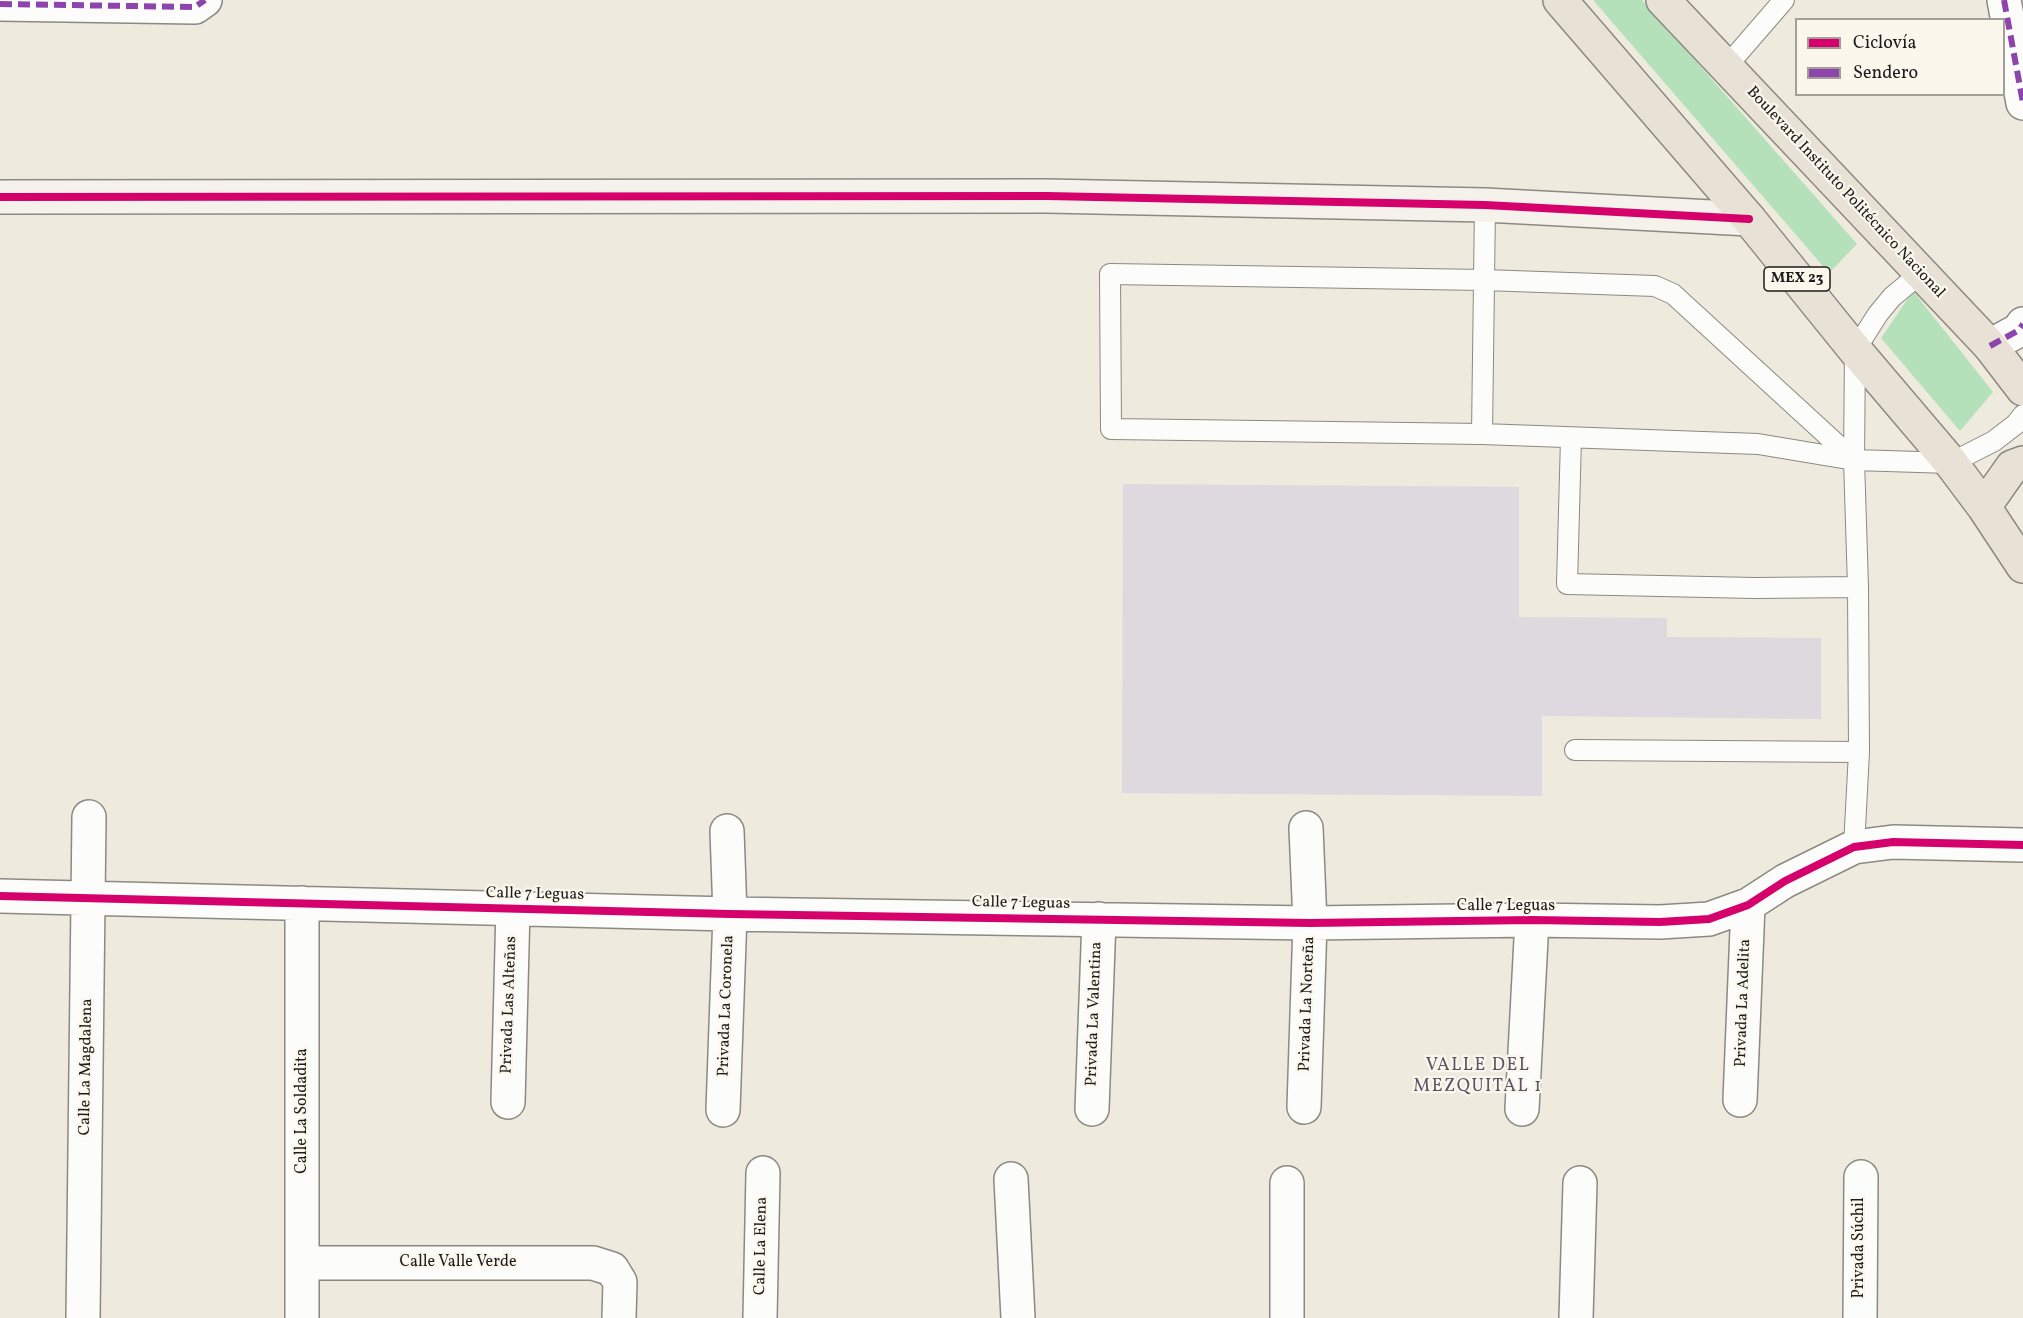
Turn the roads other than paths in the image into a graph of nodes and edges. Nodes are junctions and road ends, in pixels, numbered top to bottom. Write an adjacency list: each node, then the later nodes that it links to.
1 (205, 0): 6 (street)
2 (1560, 0): 11 (main road, MEX 23)
3 (1663, 0): 7 (main road, Boulevard Instituto Politécnico Nacional)
4 (1784, 0): 7 (lane)
5 (2004, 0): 8 (street)
6 (9, 3)
7 (1726, 67): 12 (main road, Boulevard Instituto Politécnico Nacional)
8 (2023, 103)
9 (0, 197): 10 (street)
10 (1485, 205): 11 (street); 13 (lane)
11 (1749, 219): 16 (main road, MEX 23)
12 (1921, 273): 15 (main road, Boulevard Instituto Politécnico Nacional); 16 (lane)
13 (1484, 279): 19 (lane); 19 (lane); 21 (lane)
14 (2023, 324): 15 (street)
15 (1990, 346): 17 (main road, Boulevard Instituto Politécnico Nacional)
16 (1855, 350): 21 (lane); 22 (main road, MEX 23)
17 (2023, 389)
18 (2023, 415): 22 (lane)
19 (1482, 434): 20 (lane)
20 (1571, 438): 21 (lane); 26 (lane)
21 (1854, 459): 22 (lane); 26 (lane)
22 (1951, 463): 24 (main road, MEX 23)
23 (2023, 463): 24 (main road)
24 (1984, 507): 25 (main road, MEX 23)
25 (2023, 566)
26 (1858, 587): 28 (lane)
27 (1575, 750): 28 (lane)
28 (1859, 752): 33 (lane)
29 (89, 817): 35 (street, Calle La Magdalena)
30 (1306, 828): 42 (street, Privada La Norteña)
31 (728, 831): 39 (street, Privada La Coronela)
32 (2023, 845): 33 (street, Calle 7 Leguas)
33 (1854, 847): 37 (street, Calle 7 Leguas)
34 (0, 896): 35 (street, Calle 7 Leguas)
35 (89, 898): 36 (street, Calle 7 Leguas); 55 (street, Calle La Magdalena)
36 (302, 903): 38 (street, Calle 7 Leguas); 54 (street, Calle La Soldadita)
37 (1748, 905): 41 (street, Calle 7 Leguas); 43 (street, Privada La Adelita)
38 (513, 908): 39 (street, Calle 7 Leguas); 44 (street, Privada Las Alteñas)
39 (730, 914): 40 (street, Calle 7 Leguas); 48 (street, Privada La Coronela)
40 (1099, 919): 42 (street, Calle 7 Leguas); 46 (street, Privada La Valentina)
41 (1532, 920): 42 (street, Calle 7 Leguas); 47 (street)
42 (1310, 923): 45 (street, Privada La Norteña)
43 (1740, 1100)
44 (508, 1102)
45 (1304, 1107)
46 (1092, 1109)
47 (1522, 1109)
48 (723, 1110)
49 (764, 1173): 58 (street, Calle La Elena)
50 (1861, 1177): 62 (street, Privada Súchil)
51 (1011, 1179): 59 (street)
52 (1287, 1183): 60 (street)
53 (1580, 1183): 61 (street)
54 (303, 1263): 56 (street, Calle La Soldadita); 57 (street, Calle Valle Verde)
55 (83, 1318)
56 (302, 1318)
57 (620, 1318)
58 (760, 1318)
59 (1018, 1318)
60 (1287, 1318)
61 (1576, 1318)
62 (1860, 1318)

